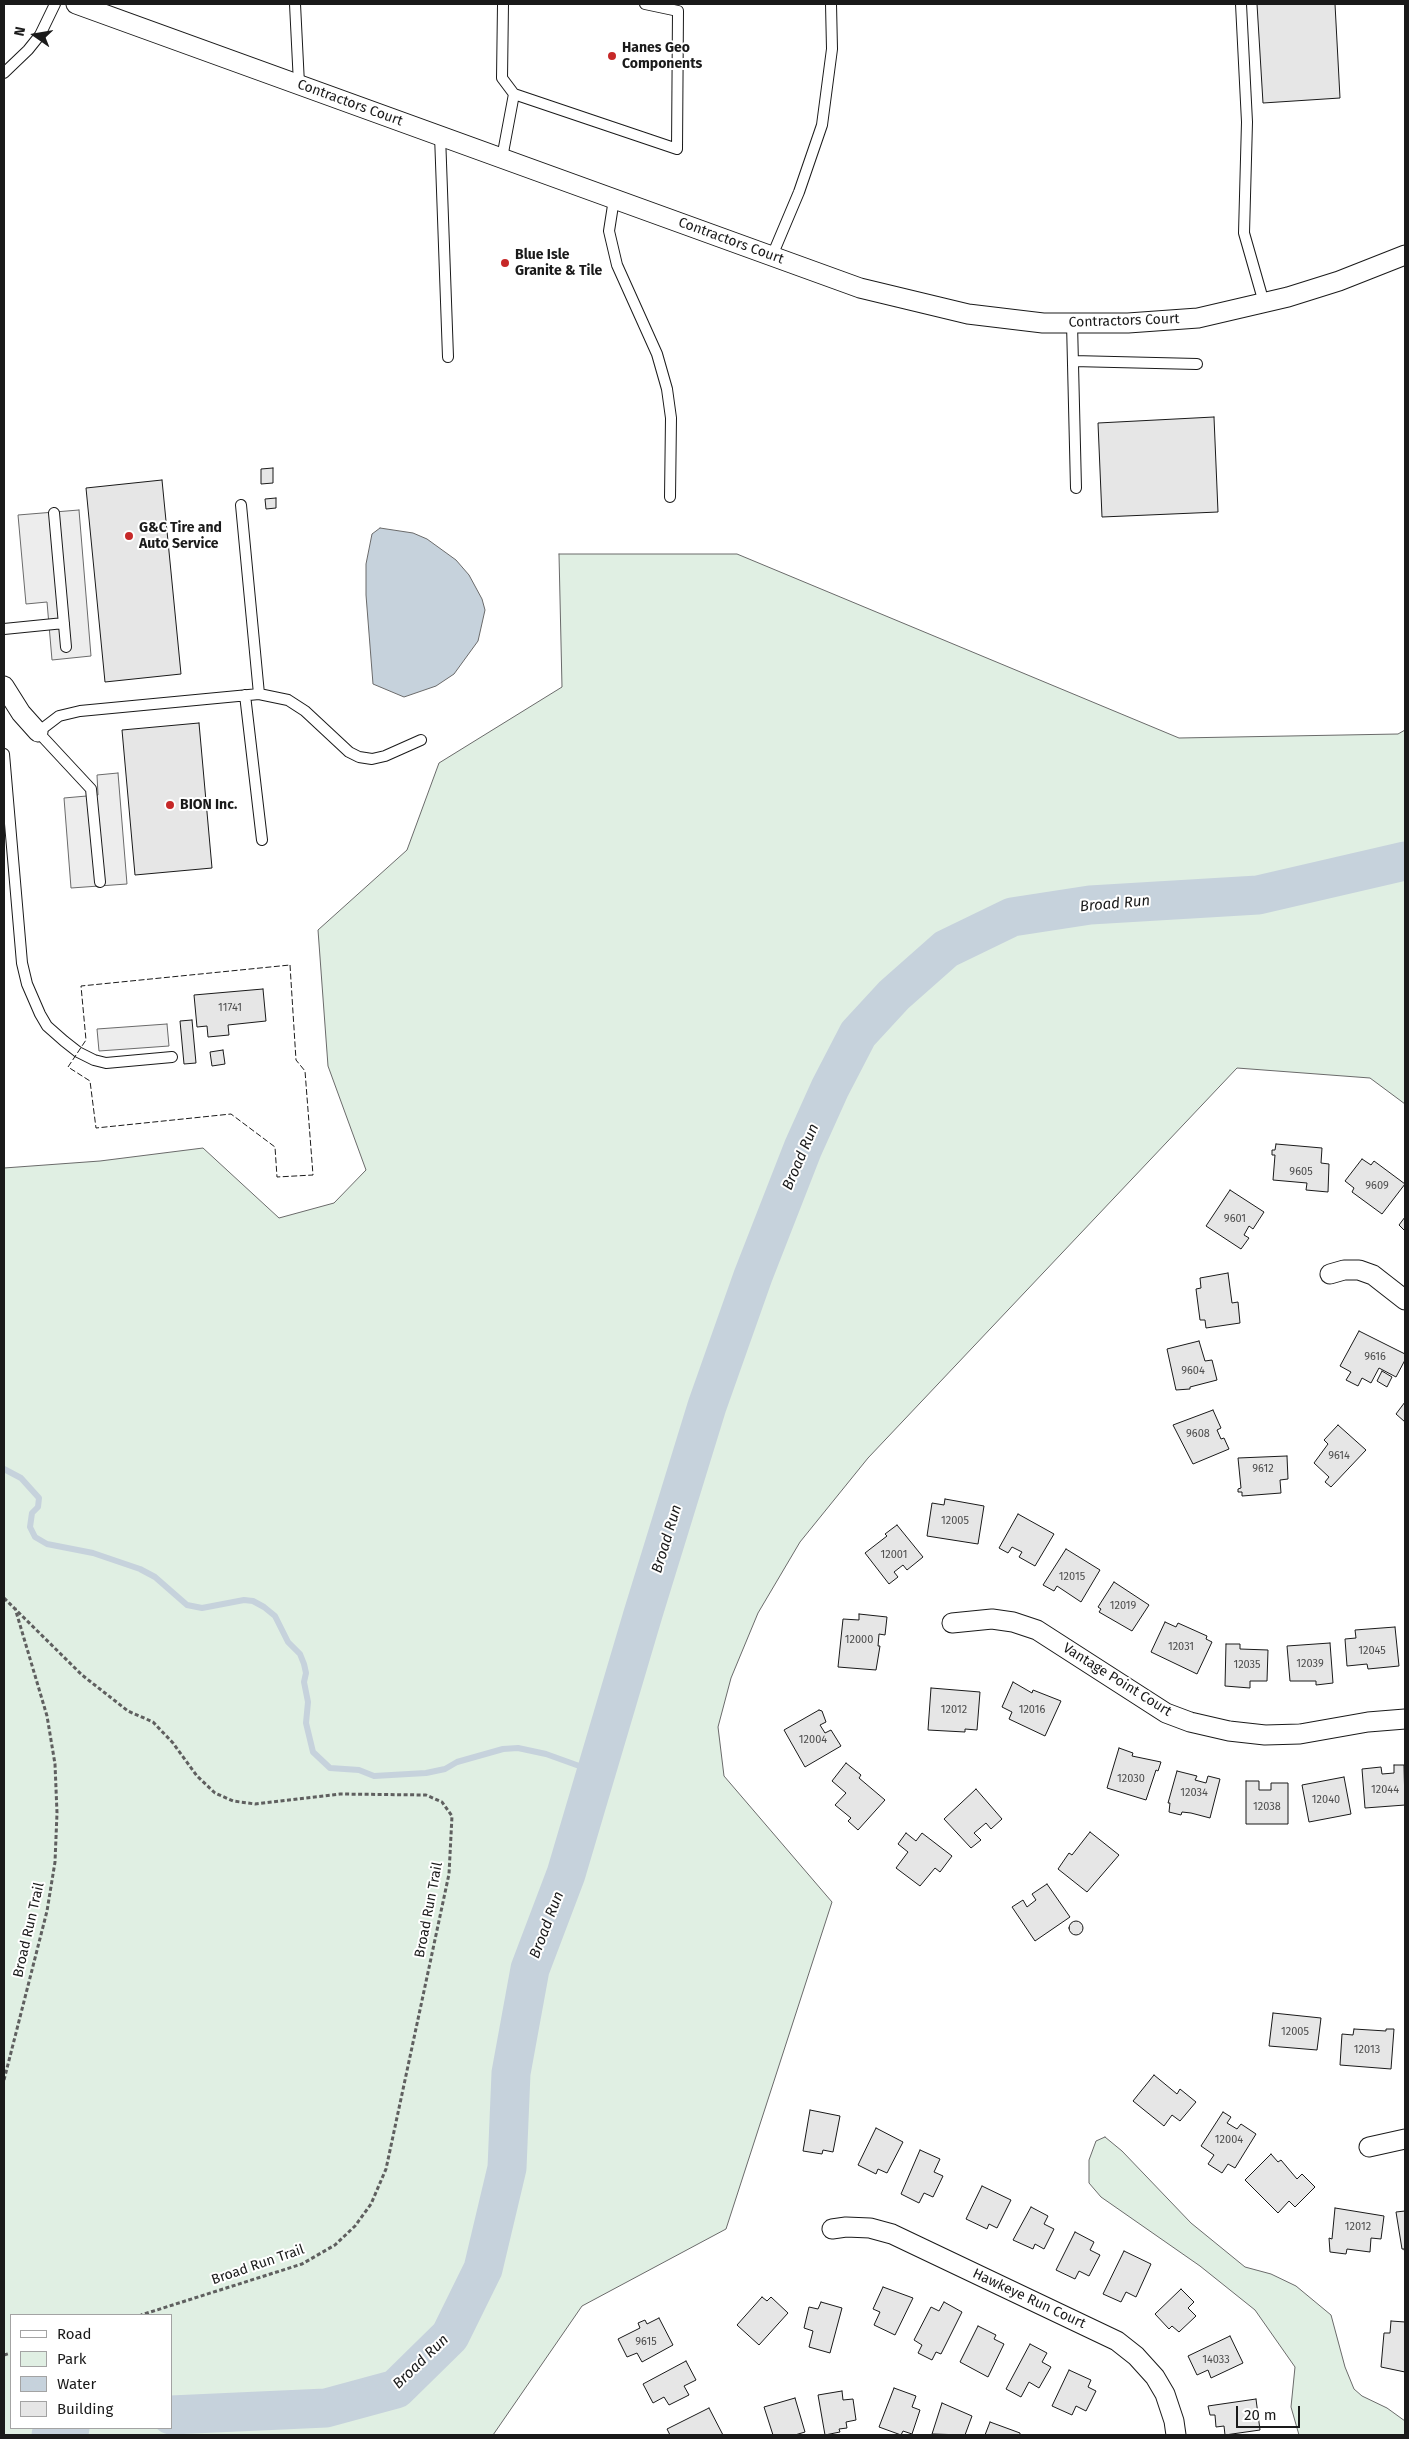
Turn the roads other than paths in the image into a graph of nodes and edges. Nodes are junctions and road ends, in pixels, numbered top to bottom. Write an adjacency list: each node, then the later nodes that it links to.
1 (55, 4): 8 (lane)
2 (76, 4): 9 (street, Contractors Court)
3 (296, 4): 9 (lane)
4 (503, 4): 10 (lane)
5 (645, 4): 10 (lane)
6 (831, 4): 15 (lane)
7 (1241, 4): 16 (lane)
8 (4, 73)
9 (299, 84): 11 (street, Contractors Court)
10 (514, 94): 12 (lane)
11 (440, 136): 12 (street, Contractors Court); 18 (lane)
12 (502, 158): 13 (street, Contractors Court)
13 (614, 199): 15 (street, Contractors Court); 22 (lane)
14 (1405, 255): 16 (street, Contractors Court)
15 (772, 256): 17 (street, Contractors Court)
16 (1264, 303): 17 (street, Contractors Court)
17 (1072, 323): 19 (lane)
18 (448, 357)
19 (1073, 361): 20 (lane); 21 (lane)
20 (1196, 364)
21 (1076, 488)
22 (670, 497)
23 (241, 506): 29 (lane)
24 (54, 513): 25 (lane)
25 (64, 623): 26 (lane); 27 (lane)
26 (4, 629)
27 (66, 647)
28 (4, 686): 31 (street)
29 (259, 694): 30 (lane); 32 (lane)
30 (245, 695): 31 (lane); 34 (lane)
31 (38, 732): 35 (lane)
32 (421, 740)
33 (4, 754): 36 (lane)
34 (262, 840)
35 (100, 882)
36 (172, 1057)
37 (1330, 1274): 38 (street)
38 (1405, 1300)
39 (952, 1623): 40 (street, Vantage Point Court)
40 (1405, 1719)
41 (1405, 2139): 42 (street)
42 (1369, 2147)
43 (832, 2229): 44 (street, Hawkeye Run Court)
44 (1176, 2435)

